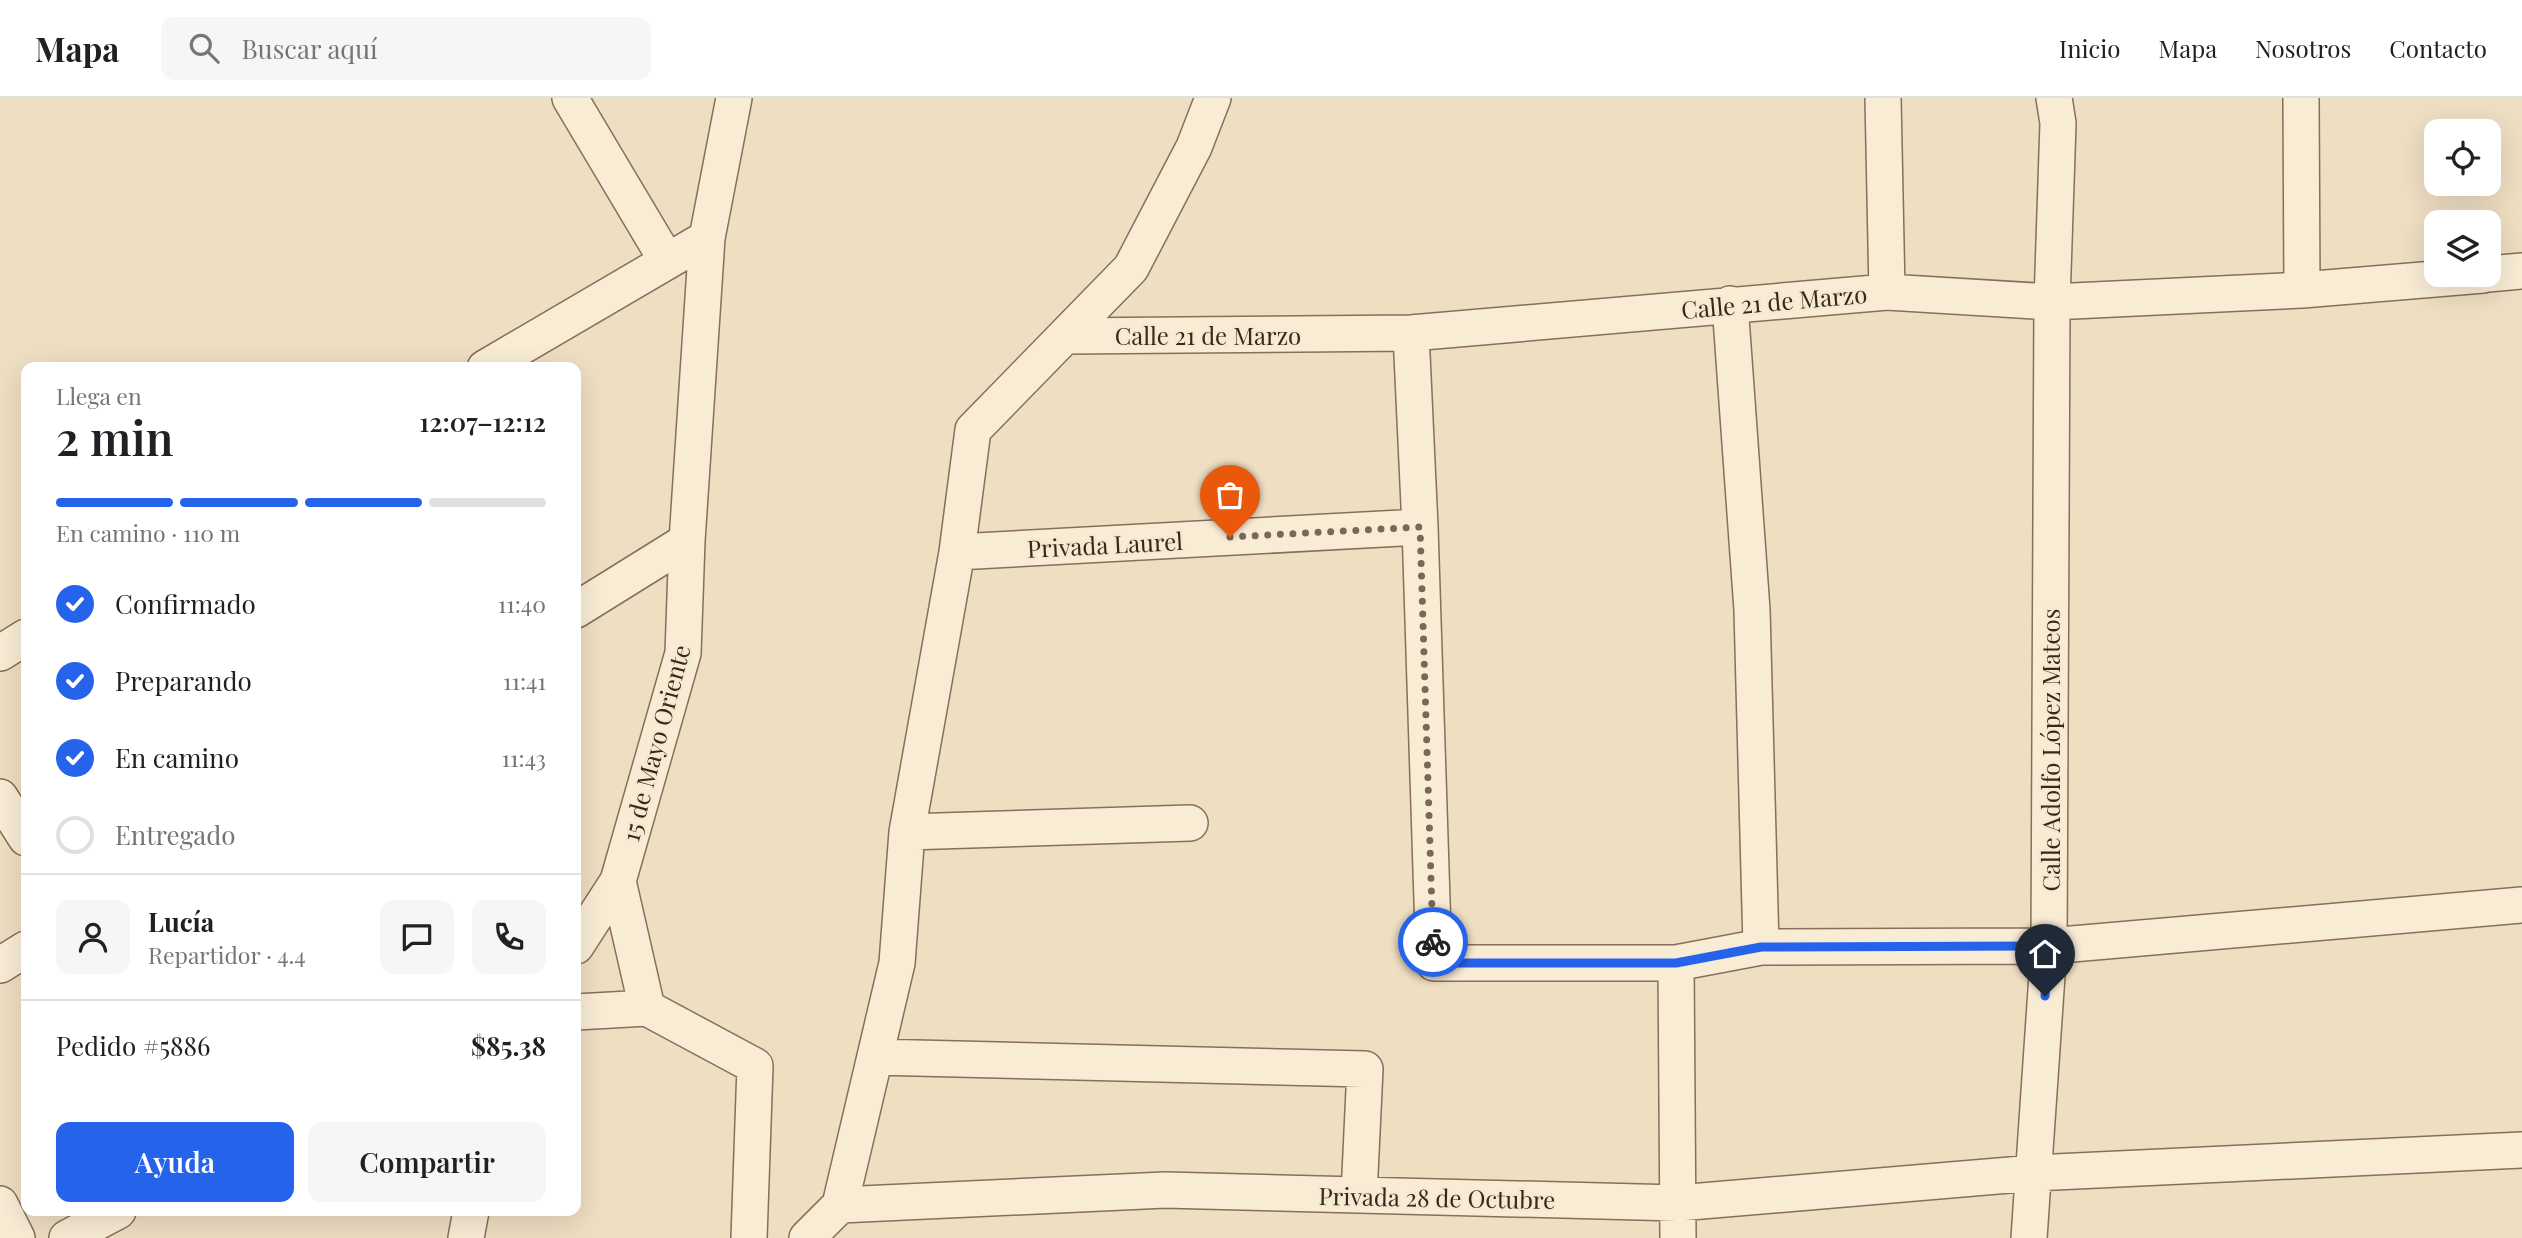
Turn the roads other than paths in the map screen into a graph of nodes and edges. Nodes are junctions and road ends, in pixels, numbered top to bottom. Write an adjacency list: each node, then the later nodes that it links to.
1 (734, 98): 7 (street, 15 de Mayo Oriente)
2 (1213, 98): 17 (street)
3 (1883, 98): 13 (street)
4 (2054, 98): 14 (street, Calle Adolfo López Mateos)
5 (2301, 98): 12 (street)
6 (582, 101): 8 (street)
7 (707, 238): 8 (street); 20 (street, 15 de Mayo Oriente)
8 (667, 261): 18 (street)
9 (2522, 271): 10 (street)
10 (2501, 273)
11 (2424, 280): 12 (street, Calle 21 de Marzo)
12 (2302, 290): 14 (street, Calle 21 de Marzo)
13 (1886, 292): 14 (street, Calle 21 de Marzo); 15 (street, Calle 21 de Marzo)
14 (2052, 302): 32 (street, Calle Adolfo López Mateos)
15 (1730, 304): 16 (street, Calle 21 de Marzo); 33 (street)
16 (1411, 333): 17 (street, Calle 21 de Marzo); 19 (street)
17 (1065, 336): 21 (street)
18 (495, 362)
19 (1420, 527): 21 (street, Privada Laurel); 35 (street)
20 (687, 541): 22 (street); 29 (street, 15 de Mayo Oriente)
21 (957, 552): 28 (street)
22 (581, 607)
23 (21, 640): 24 (street)
24 (0, 653)
25 (0, 797): 27 (street)
26 (1190, 823): 28 (street)
27 (21, 830)
28 (908, 832): 39 (street)
29 (618, 881): 31 (street); 37 (street, 15 de Mayo Oriente)
30 (2522, 905): 32 (street)
31 (581, 938)
32 (2049, 946): 33 (street); 41 (street, Calle Adolfo López Mateos)
33 (1761, 947): 35 (street)
34 (21, 951): 36 (street)
35 (1676, 963): 43 (street)
36 (0, 965)
37 (647, 1008): 38 (street); 51 (street)
38 (581, 1012)
39 (875, 1057): 42 (street); 45 (street)
40 (2522, 1150): 41 (street, Privada 28 de Octubre)
41 (2034, 1173): 43 (street, Privada 28 de Octubre); 54 (street, Calle Adolfo López Mateos)
42 (1359, 1195): 43 (street, Privada 28 de Octubre); 45 (street, Privada 28 de Octubre)
43 (1678, 1203): 53 (street)
44 (0, 1205): 48 (street)
45 (840, 1205): 52 (street)
46 (109, 1216): 49 (street)
47 (470, 1216): 50 (street)
48 (18, 1238)
49 (67, 1238)
50 (466, 1238)
51 (749, 1238)
52 (807, 1238)
53 (1678, 1238)
54 (2029, 1238)

